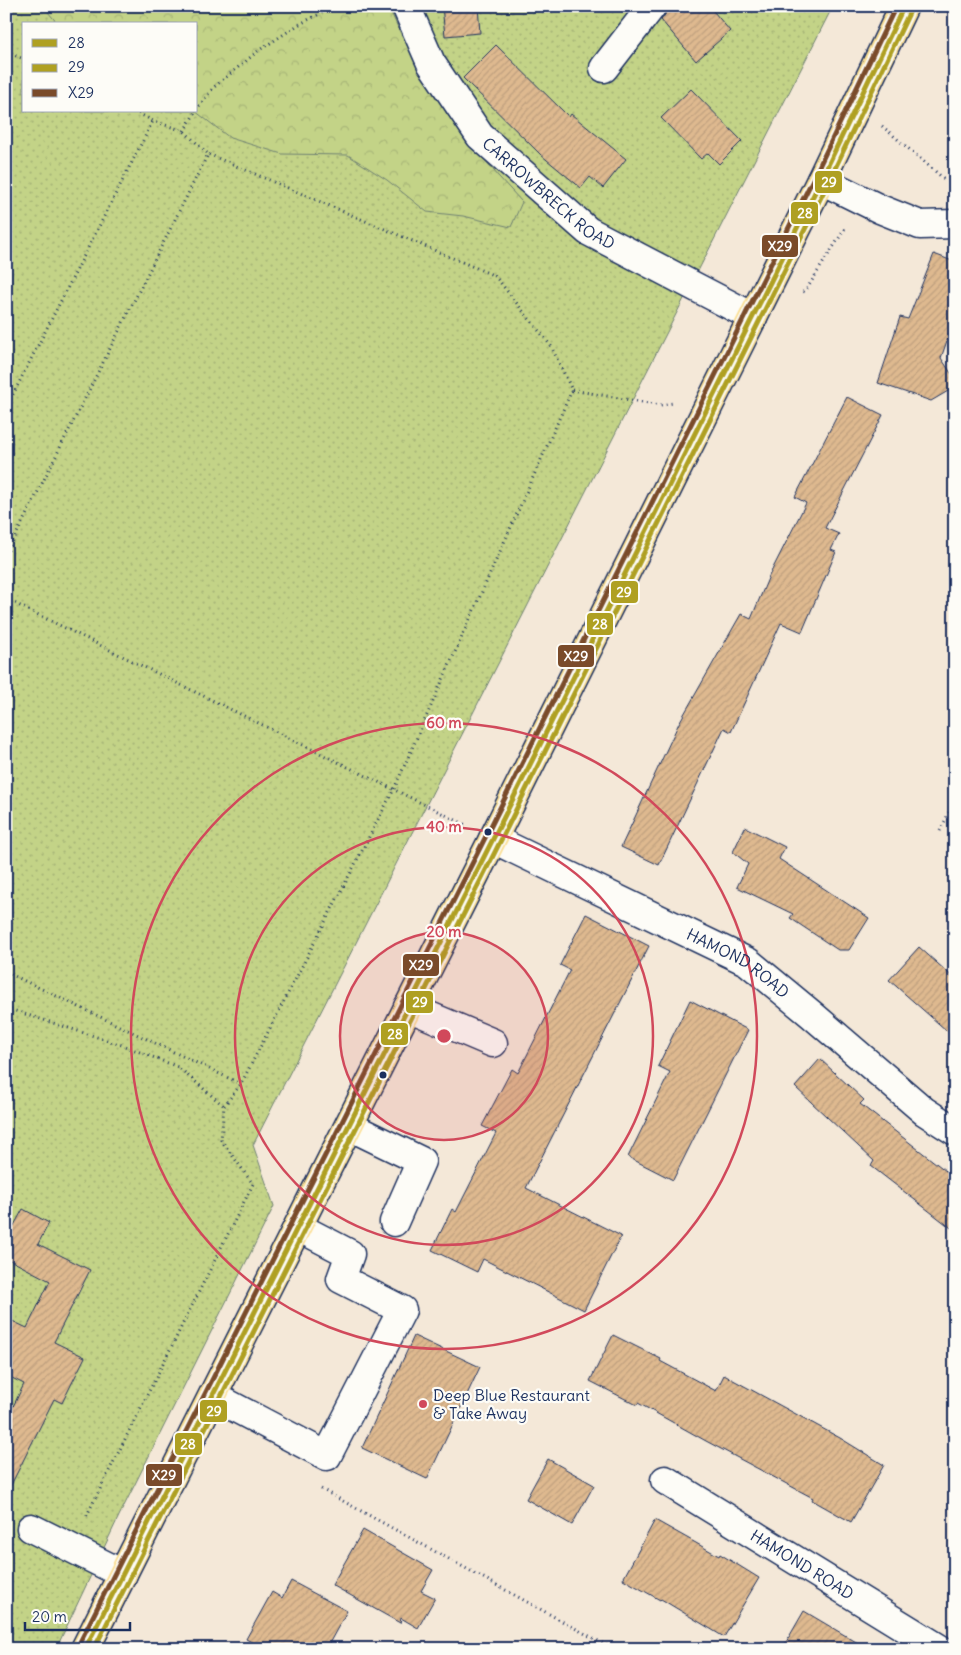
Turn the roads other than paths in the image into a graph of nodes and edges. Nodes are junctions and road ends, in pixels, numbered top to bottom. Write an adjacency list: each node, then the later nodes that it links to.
1 (406, 6): 7 (street, CARROWBRECK ROAD)
2 (652, 6): 4 (street)
3 (904, 6): 5 (main road)
4 (604, 68)
5 (821, 180): 6 (street); 7 (main road)
6 (955, 224)
7 (753, 317): 8 (main road)
8 (493, 838): 9 (main road); 12 (street, HAMOND ROAD)
9 (408, 1007): 10 (street); 11 (main road)
10 (493, 1044)
11 (349, 1126): 13 (street); 14 (main road)
12 (955, 1131)
13 (394, 1222)
14 (298, 1227): 15 (main road); 15 (street)
15 (213, 1396): 18 (main road)
16 (665, 1480): 20 (street, HAMOND ROAD)
17 (31, 1528): 18 (street)
18 (123, 1574): 19 (main road)
19 (86, 1649)
20 (940, 1649)

